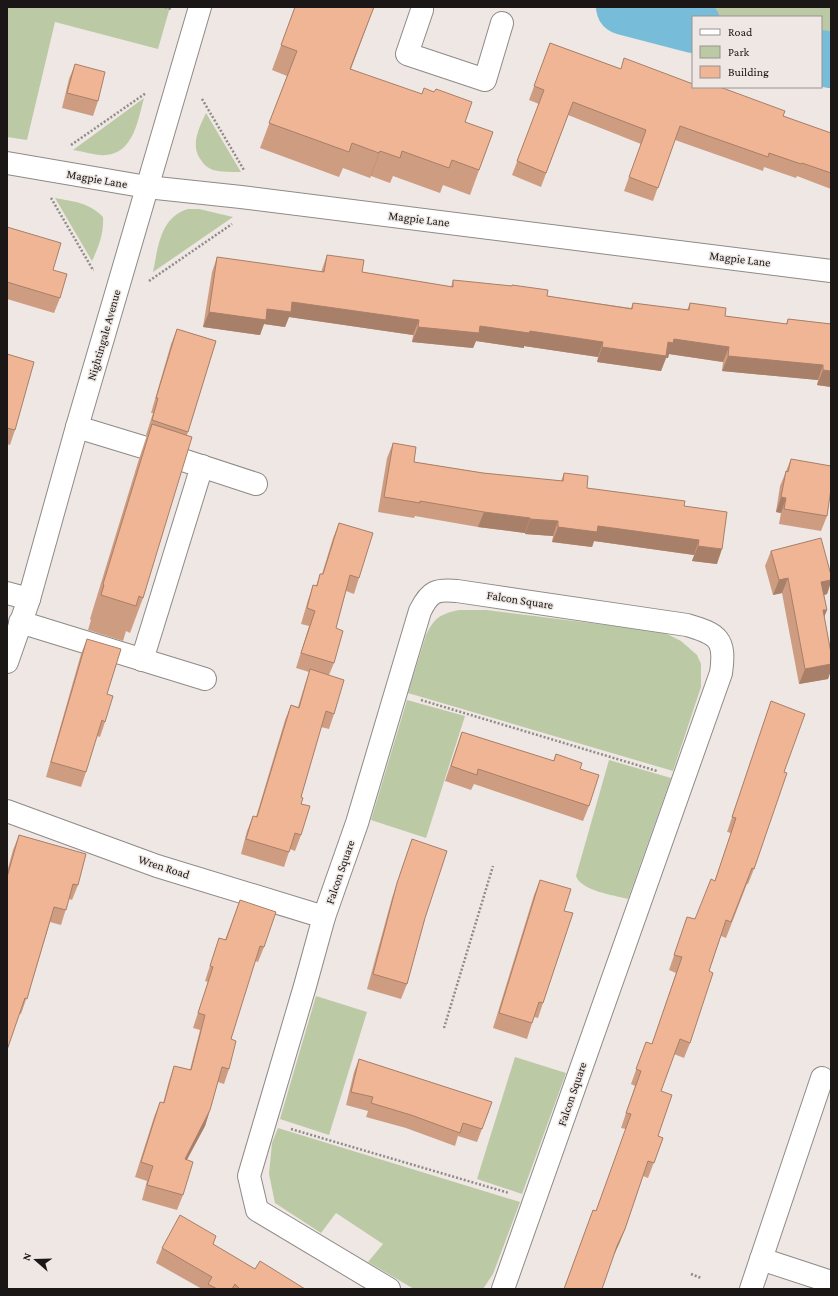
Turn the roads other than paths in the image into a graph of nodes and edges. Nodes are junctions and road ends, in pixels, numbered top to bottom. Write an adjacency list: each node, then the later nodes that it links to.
1 (200, 7): 5 (street, Nightingale Avenue)
2 (422, 7): 3 (street)
3 (502, 23)
4 (7, 163): 5 (street, Magpie Lane)
5 (147, 187): 6 (street, Magpie Lane); 7 (street, Nightingale Avenue)
6 (831, 271)
7 (77, 427): 8 (street); 11 (street, Nightingale Avenue)
8 (202, 466): 9 (street); 13 (street)
9 (256, 484)
10 (7, 594): 11 (street)
11 (29, 599): 12 (street, Nightingale Avenue)
12 (20, 622): 13 (street); 14 (street, Nightingale Avenue)
13 (142, 660): 15 (street)
14 (7, 662)
15 (205, 679)
16 (7, 811): 17 (street, Wren Road)
17 (324, 917): 21 (street, Falcon Square); 22 (street, Falcon Square)
18 (822, 1078): 19 (street)
19 (761, 1258): 20 (street); 23 (street)
20 (831, 1282)
21 (389, 1289)
22 (504, 1289)
23 (751, 1289)

